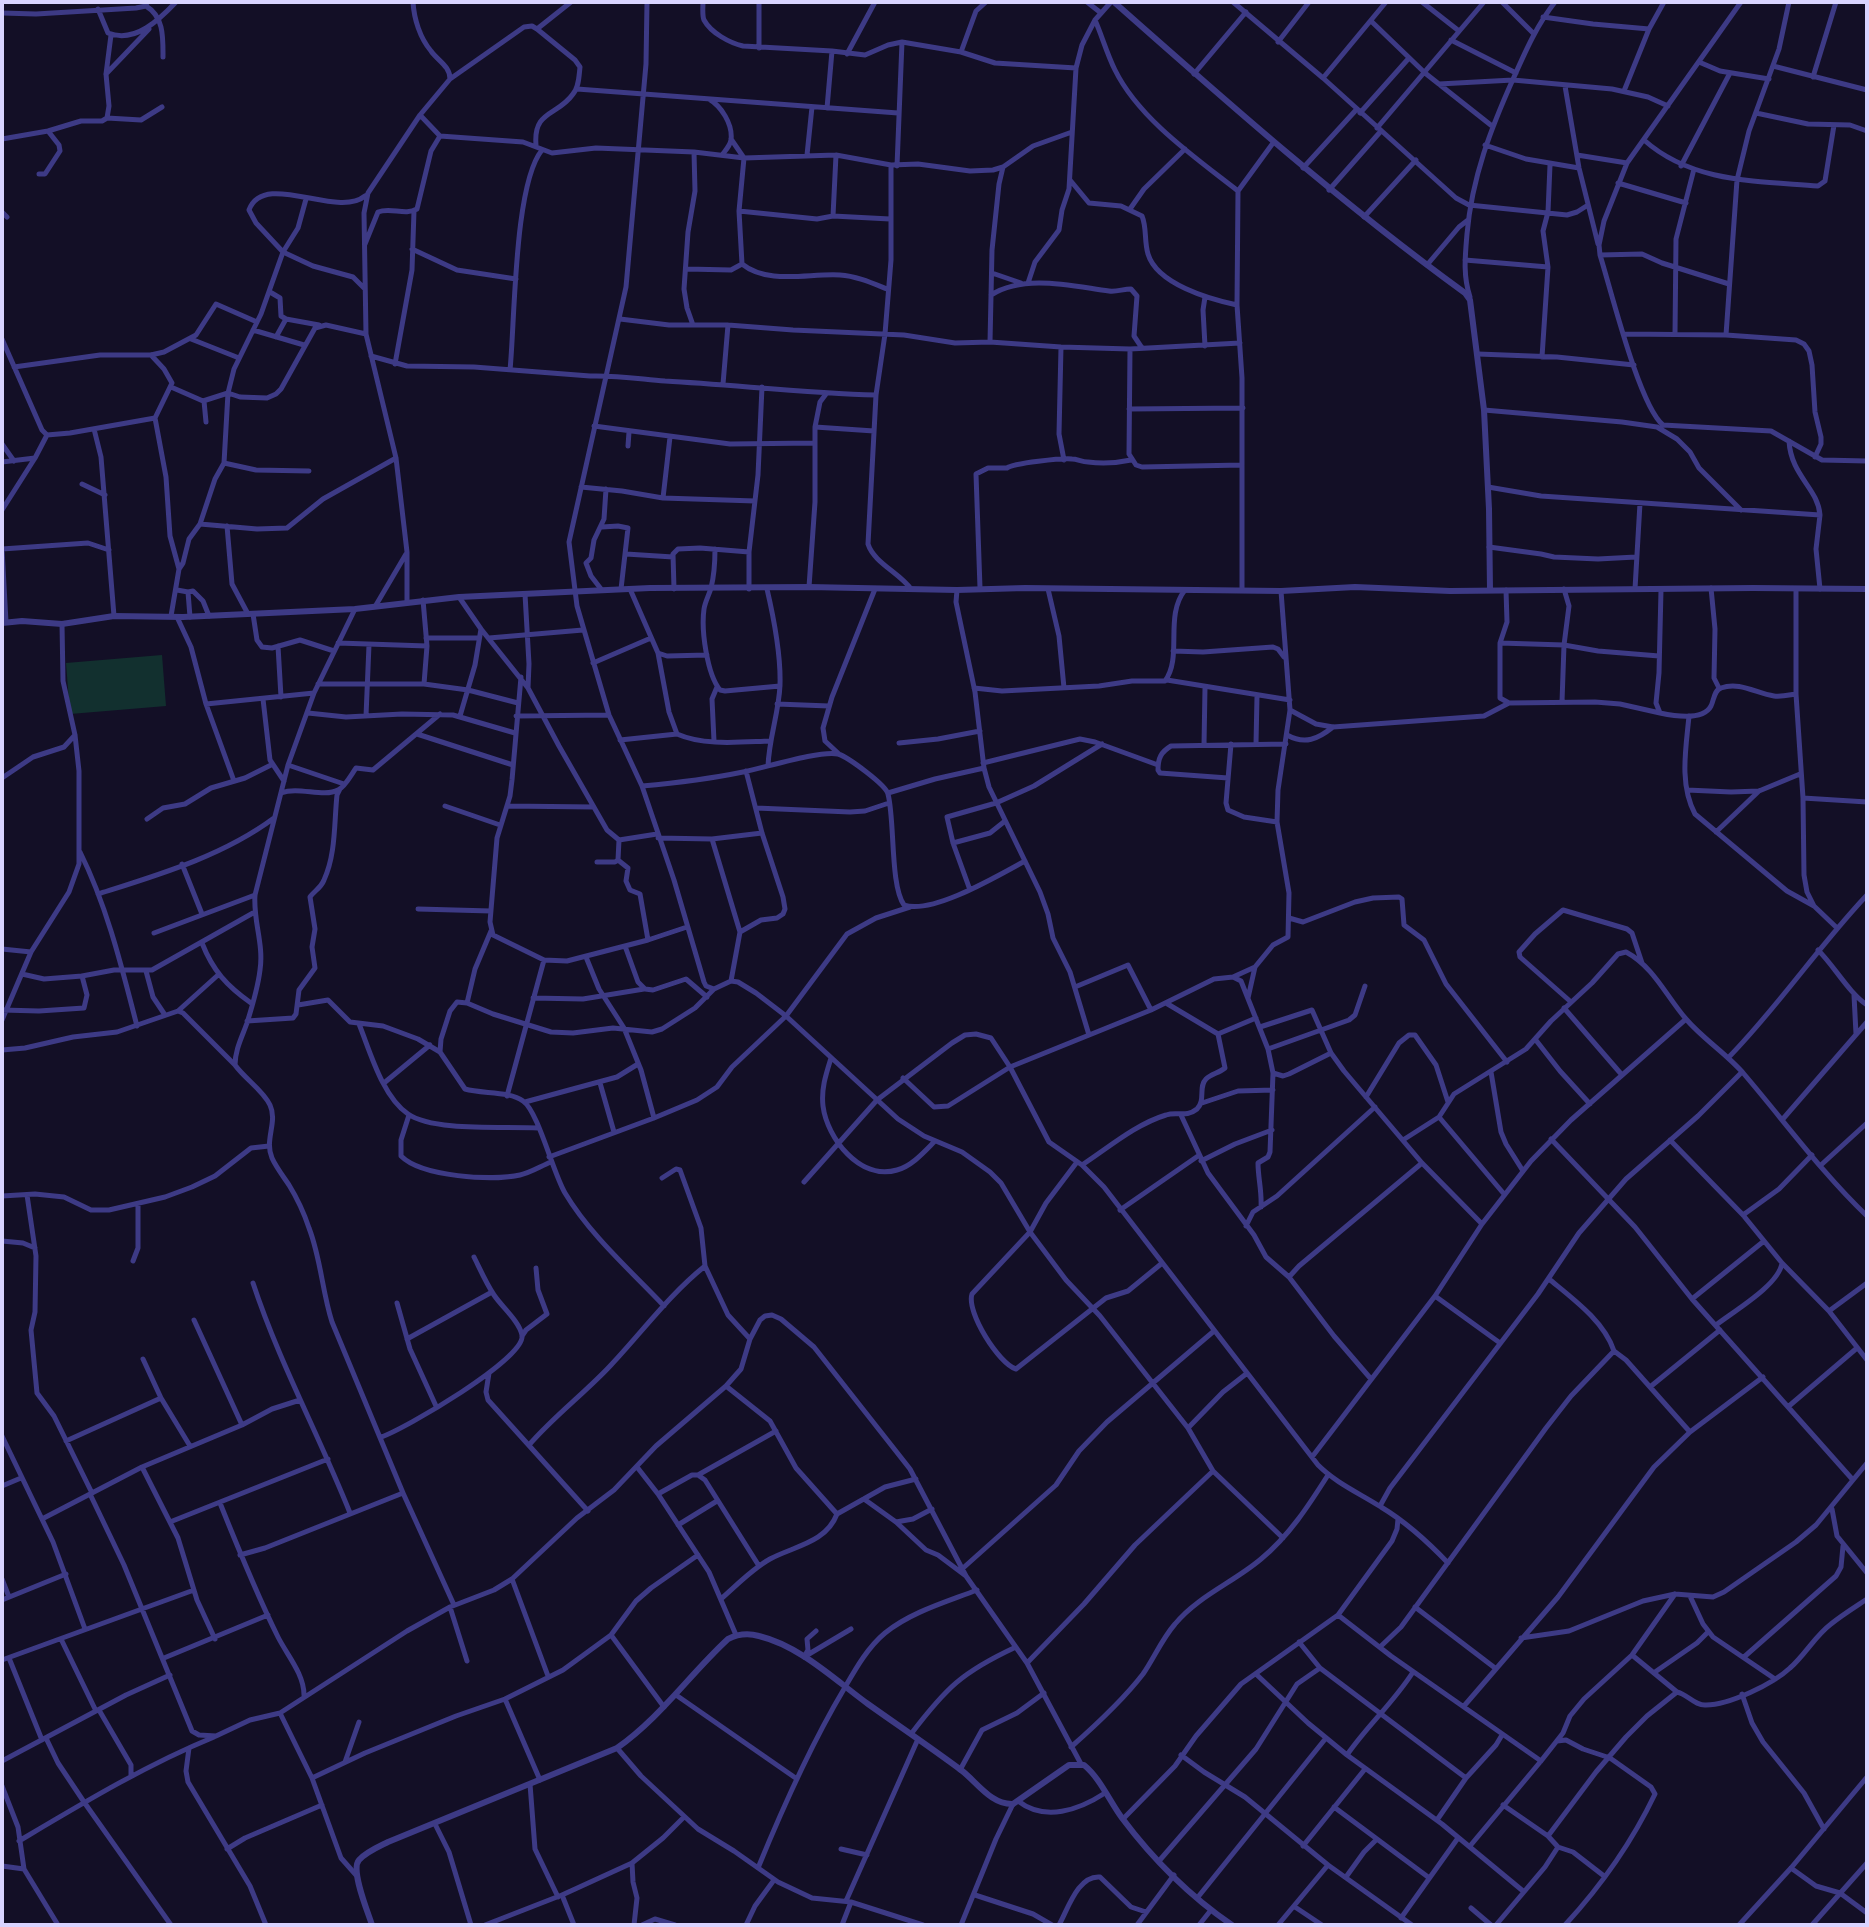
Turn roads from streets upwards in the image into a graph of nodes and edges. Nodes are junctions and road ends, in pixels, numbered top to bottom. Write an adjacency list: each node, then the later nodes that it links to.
1 (176, 2): 28 (street)
2 (414, 2): 57 (street)
3 (571, 2): 32 (street)
4 (647, 2): 64 (street)
5 (703, 2): 41 (street)
6 (759, 2): 41 (street)
7 (875, 2): 44 (street)
8 (986, 2): 43 (street)
9 (1087, 2): 26 (street)
10 (1112, 2): 26 (street); 52 (street)
11 (1233, 2): 24 (street)
12 (1309, 2): 40 (street)
13 (1387, 2): 30 (street)
14 (1422, 2): 34 (street)
15 (1484, 2): 34 (street)
16 (1502, 2): 36 (street)
17 (1555, 2): 27 (street)
18 (1664, 2): 33 (street)
19 (1741, 2): 47 (street)
20 (1789, 2): 48 (street)
21 (1836, 2): 55 (street)
22 (146, 4): 23 (street); 28 (street)
23 (98, 9): 25 (street); 37 (street)
24 (1246, 12): 40 (street); 52 (street)
25 (2, 13)
26 (1101, 13): 29 (street)
27 (1543, 17): 33 (street); 36 (street)
28 (159, 20): 31 (street); 35 (street)
29 (1095, 20): 49 (street); 88 (street)
30 (1371, 22): 46 (street); 56 (street)
31 (148, 29): 35 (street); 37 (street); 51 (street)
32 (537, 29): 57 (street); 61 (street)
33 (1649, 29): 63 (street)
34 (1459, 31): 38 (street)
35 (163, 34): 45 (street)
36 (1534, 34): 54 (street)
37 (111, 35): 51 (street)
38 (1451, 40): 50 (street); 54 (street)
39 (902, 42): 43 (street); 44 (street); 71 (street)
40 (1278, 42): 56 (street)
41 (759, 48): 42 (street)
42 (832, 51): 44 (street); 69 (street)
43 (961, 52): 49 (street)
44 (847, 54)
45 (163, 57)
46 (1409, 58): 50 (street); 70 (street)
47 (1699, 62): 53 (street); 66 (street)
48 (1773, 66): 55 (street); 58 (street)
49 (1076, 68): 80 (street)
50 (1425, 73): 59 (street); 77 (street)
51 (106, 74): 74 (street)
52 (1194, 74): 85 (street)
53 (1730, 74): 58 (street); 101 (street)
54 (1515, 76): 59 (street); 60 (street); 76 (street)
55 (1813, 77): 62 (street)
56 (1323, 78): 70 (street)
57 (450, 79): 73 (street)
58 (1769, 79): 72 (street)
59 (1439, 84): 76 (street)
60 (1565, 86): 63 (street); 94 (street)
61 (576, 89): 64 (street); 86 (street)
62 (1867, 90)
63 (1624, 91): 66 (street)
64 (643, 94): 65 (street); 90 (street)
65 (708, 98): 68 (street); 83 (street)
66 (1668, 106): 84 (street)
67 (162, 107): 74 (street)
68 (812, 107): 69 (street); 92 (street)
69 (827, 108): 71 (street)
70 (1358, 112): 77 (street); 103 (street)
71 (898, 113): 99 (street)
72 (1756, 113): 75 (street); 110 (street)
73 (420, 115): 81 (street); 114 (street)
74 (107, 118): 78 (street)
75 (1834, 125): 79 (street); 110 (street)
76 (1492, 126): 87 (street)
77 (1379, 129): 97 (street); 112 (street)
78 (48, 131): 82 (street); 107 (street)
79 (1867, 131)
80 (1072, 132): 102 (street); 109 (street)
81 (440, 136): 86 (street); 120 (street)
82 (2, 139)
83 (731, 139): 95 (street); 96 (street)
84 (1644, 140): 98 (street); 101 (street)
85 (1273, 143): 103 (street); 113 (street)
86 (536, 145): 89 (street)
87 (1485, 145): 100 (street); 117 (street)
88 (1185, 149): 113 (street); 119 (street)
89 (542, 150): 90 (street); 141 (street)
90 (638, 151): 91 (street); 152 (street)
91 (694, 152): 95 (street); 139 (street)
92 (807, 155): 93 (street); 96 (street)
93 (836, 155): 99 (street); 124 (street)
94 (1577, 155): 98 (street); 104 (street)
95 (722, 156): 96 (street)
96 (744, 158): 121 (street)
97 (1416, 160): 117 (street); 126 (street)
98 (1627, 163): 111 (street)
99 (894, 165): 106 (street); 127 (street)
100 (1550, 165): 104 (street); 123 (street)
101 (1681, 166): 105 (street)
102 (1003, 167): 106 (street); 108 (street)
103 (1303, 168): 112 (street)
104 (1580, 168): 118 (street)
105 (1694, 169): 110 (street); 116 (street)
106 (993, 170): 108 (street)
107 (39, 174)
108 (1000, 176): 140 (street)
109 (1070, 180): 119 (street); 142 (street)
110 (1737, 180): 143 (street)
111 (1618, 183): 116 (street); 130 (street)
112 (1329, 190): 126 (street)
113 (1238, 191): 150 (street)
114 (368, 193): 115 (street); 129 (street)
115 (306, 199): 132 (street); 132 (street)
116 (1686, 203): 138 (street)
117 (1469, 205): 123 (street); 128 (street)
118 (1588, 205): 123 (street); 130 (street)
119 (1130, 209): 148 (street)
120 (414, 211): 129 (street); 131 (street)
121 (739, 211): 124 (street); 135 (street)
122 (2, 212): 125 (street)
123 (1548, 212): 137 (street)
124 (833, 216): 127 (street)
125 (8, 217)
126 (1364, 217): 136 (street)
127 (890, 219): 145 (street)
128 (1468, 220): 134 (street); 136 (street)
129 (365, 244): 144 (street)
130 (1599, 245): 133 (street)
131 (412, 249): 141 (street); 178 (street)
132 (284, 252): 144 (street); 146 (street)
133 (1600, 255): 138 (street); 160 (street)
134 (1465, 260): 137 (street); 149 (street)
135 (743, 264): 139 (street); 145 (street)
136 (1427, 265): 149 (street)
137 (1548, 267): 176 (street)
138 (1676, 268): 143 (street); 161 (street)
139 (687, 269): 155 (street)
140 (992, 273): 142 (street); 147 (street)
141 (516, 279): 181 (street)
142 (1025, 283): 147 (street); 171 (street)
143 (1729, 284): 162 (street)
144 (364, 288): 158 (street)
145 (887, 289): 159 (street)
146 (270, 292): 151 (street); 153 (street)
147 (991, 295): 166 (street)
148 (1205, 298): 150 (street); 169 (street)
149 (1470, 300): 173 (street)
150 (1237, 305): 167 (street)
151 (286, 319): 154 (street); 163 (street)
152 (620, 319): 155 (street); 182 (street)
153 (257, 322): 157 (street); 165 (street)
154 (319, 325): 158 (street); 168 (street)
155 (694, 325): 156 (street)
156 (728, 325): 159 (street); 183 (street)
157 (253, 330): 163 (street); 177 (street)
158 (366, 334): 175 (street)
159 (885, 334): 166 (street); 188 (street)
160 (1624, 334): 161 (street); 179 (street)
161 (1675, 334): 162 (street)
162 (1726, 335): 207 (street)
163 (276, 337): 168 (street)
164 (2, 339): 180 (street)
165 (191, 339): 174 (street); 177 (street)
166 (990, 342): 170 (street)
167 (1240, 343): 169 (street); 190 (street)
168 (304, 345): 186 (street)
169 (1205, 346): 171 (street)
170 (1061, 347): 172 (street); 210 (street)
171 (1142, 348): 172 (street)
172 (1130, 349): 191 (street)
173 (1478, 354): 176 (street); 192 (street)
174 (152, 355): 180 (street); 184 (street)
175 (370, 356): 178 (street); 209 (street)
176 (1542, 357): 179 (street)
177 (239, 358): 186 (street)
178 (395, 364): 181 (street)
179 (1634, 365): 202 (street)
180 (14, 367): 200 (street)
181 (510, 370): 182 (street)
182 (608, 375): 183 (street); 195 (street)
183 (723, 384): 185 (street)
184 (171, 387): 189 (street); 193 (street)
185 (762, 387): 187 (street); 205 (street)
186 (228, 393): 189 (street); 215 (street)
187 (826, 394): 188 (street); 196 (street)
188 (876, 395): 198 (street)
189 (204, 401): 194 (street)
190 (1243, 408): 191 (street); 216 (street)
191 (1129, 409): 211 (street)
192 (1484, 410): 220 (street); 227 (street)
193 (155, 418): 197 (street); 241 (street)
194 (206, 422)
195 (594, 426): 199 (street); 219 (street)
196 (815, 427): 198 (street); 203 (street)
197 (94, 429): 200 (street); 222 (street)
198 (874, 431): 252 (street)
199 (629, 432): 201 (street); 206 (street)
200 (47, 435): 208 (street)
201 (670, 437): 205 (street); 223 (street)
202 (1789, 441): 207 (street); 228 (street)
203 (814, 443): 205 (street); 242 (street)
204 (2, 444): 212 (street)
205 (760, 444): 224 (street)
206 (628, 446)
207 (1815, 457): 213 (street)
208 (35, 458): 212 (street); 226 (street)
209 (396, 458): 230 (street); 236 (street)
210 (1064, 460): 211 (street); 253 (street)
211 (1131, 460): 216 (street)
212 (14, 461): 214 (street)
213 (1867, 461)
214 (2, 462)
215 (224, 463): 217 (street); 229 (street)
216 (1242, 464): 255 (street)
217 (309, 471)
218 (82, 484): 222 (street)
219 (581, 487): 221 (street); 269 (street)
220 (1488, 487): 225 (street); 232 (street)
221 (606, 489): 223 (street); 231 (street)
222 (105, 495): 235 (street)
223 (663, 498): 224 (street)
224 (755, 501): 237 (street)
225 (1640, 503): 227 (street); 240 (street)
226 (2, 510)
227 (1741, 510): 228 (street)
228 (1820, 515): 259 (street)
229 (200, 524): 230 (street); 241 (street)
230 (227, 526): 276 (street)
231 (602, 527): 238 (street); 244 (street)
232 (1489, 547): 240 (street); 263 (street)
233 (2, 549): 235 (street); 281 (street)
234 (715, 549): 237 (street); 239 (street); 248 (street)
235 (109, 550): 277 (street)
236 (407, 552): 273 (street); 274 (street)
237 (749, 552): 249 (street)
238 (626, 554): 239 (street); 245 (street)
239 (673, 557): 247 (street)
240 (1636, 557): 257 (street)
241 (179, 569): 260 (street)
242 (809, 587): 250 (street); 251 (street)
243 (1710, 588): 258 (street); 265 (street); 314 (street)
244 (601, 589): 245 (street); 269 (street)
245 (621, 589): 246 (street)
246 (630, 589): 247 (street); 289 (street)
247 (674, 589): 248 (street)
248 (711, 589): 249 (street); 299 (street)
249 (749, 589): 250 (street)
250 (767, 589): 308 (street)
251 (875, 589): 252 (street); 328 (street)
252 (911, 589): 261 (street)
253 (980, 589): 254 (street); 261 (street)
254 (1048, 589): 262 (street); 312 (street)
255 (1242, 589): 262 (street); 267 (street)
256 (1564, 589): 257 (street); 264 (street); 293 (street)
257 (1635, 589): 265 (street)
258 (1796, 589): 259 (street); 317 (street)
259 (1820, 589): 266 (street)
260 (177, 590): 268 (street); 278 (street)
261 (957, 590): 311 (street)
262 (1185, 590): 297 (street)
263 (1490, 590): 264 (street); 267 (street)
264 (1506, 590): 291 (street)
265 (1661, 590): 300 (street)
266 (1867, 590)
267 (1281, 591): 301 (street)
268 (188, 592): 279 (street); 280 (street)
269 (574, 592): 270 (street); 284 (street)
270 (525, 594): 271 (street); 285 (street)
271 (459, 597): 272 (street); 283 (street)
272 (422, 600): 273 (street); 286 (street)
273 (407, 602): 274 (street)
274 (376, 605): 275 (street)
275 (355, 609): 276 (street); 290 (street)
276 (251, 614): 279 (street); 294 (street)
277 (114, 616): 278 (street); 282 (street)
278 (174, 616): 280 (street); 326 (street)
279 (209, 616): 280 (street)
280 (190, 617)
281 (4, 622): 282 (street)
282 (62, 624): 345 (street)
283 (481, 629): 287 (street); 288 (street)
284 (583, 630): 285 (street); 302 (street)
285 (528, 635): 288 (street); 310 (street)
286 (426, 638): 287 (street); 295 (street)
287 (480, 638): 315 (street)
288 (488, 638): 303 (street)
289 (651, 638): 298 (street); 302 (street)
290 (338, 643): 292 (street); 296 (street)
291 (1500, 643): 293 (street); 320 (street)
292 (369, 645): 295 (street); 306 (street)
293 (1564, 645): 300 (street); 323 (street)
294 (278, 646): 296 (street); 318 (street)
295 (426, 646): 307 (street)
296 (334, 651): 305 (street)
297 (1173, 651): 301 (street); 304 (street)
298 (657, 653): 299 (street); 344 (street)
299 (707, 655): 309 (street)
300 (1658, 656): 332 (street)
301 (1286, 660): 322 (street)
302 (593, 663): 334 (street)
303 (521, 677): 310 (street); 324 (street)
304 (1167, 680): 312 (street); 313 (street)
305 (318, 684): 306 (street); 316 (street)
306 (368, 684): 307 (street); 335 (street)
307 (424, 684): 315 (street)
308 (780, 686): 309 (street); 327 (street)
309 (717, 687): 348 (street)
310 (528, 688): 339 (street)
311 (974, 688): 312 (street); 341 (street)
312 (1064, 688)
313 (1205, 688): 319 (street); 355 (street)
314 (1719, 688): 317 (street); 338 (street)
315 (468, 690): 324 (street); 336 (street)
316 (314, 693): 318 (street); 331 (street)
317 (1796, 694): 364 (street)
318 (281, 696): 321 (street)
319 (1256, 696): 322 (street); 353 (street)
320 (1500, 698): 325 (street); 330 (street)
321 (263, 699): 326 (street); 357 (street)
322 (1290, 700): 329 (street)
323 (1562, 702): 325 (street); 332 (street)
324 (518, 703): 337 (street)
325 (1509, 703): 330 (street)
326 (206, 704): 368 (street)
327 (777, 704): 328 (street); 349 (street)
328 (829, 706): 356 (street)
329 (1290, 710): 340 (street); 346 (street)
330 (1496, 711): 340 (street)
331 (307, 713): 335 (street); 358 (street)
332 (1660, 713): 338 (street)
333 (440, 714): 335 (street); 336 (street); 343 (street)
334 (609, 715): 339 (street); 347 (street)
335 (366, 716)
336 (460, 716): 342 (street)
337 (516, 716): 339 (street); 342 (street)
338 (1689, 716): 371 (street)
339 (543, 717): 381 (street)
340 (1333, 727): 346 (street)
341 (980, 731): 350 (street); 360 (street)
342 (514, 733): 359 (street)
343 (417, 734): 359 (street); 370 (street)
344 (677, 734): 347 (street); 348 (street)
345 (75, 735): 365 (street); 394 (street)
346 (1287, 735): 354 (street)
347 (620, 740): 369 (street)
348 (714, 741): 349 (street)
349 (770, 741): 362 (street)
350 (899, 743)
351 (1102, 744): 360 (street); 361 (street); 378 (street)
352 (1231, 744): 353 (street); 355 (street); 366 (street)
353 (1256, 744): 354 (street)
354 (1286, 744): 386 (street)
355 (1204, 745): 361 (street)
356 (839, 754): 362 (street); 374 (street)
357 (271, 765): 367 (street); 368 (street)
358 (288, 765): 367 (street); 370 (street)
359 (513, 765): 380 (street)
360 (984, 765): 374 (street); 378 (street)
361 (1158, 765): 366 (street)
362 (768, 766): 363 (street)
363 (746, 771): 369 (street); 382 (street)
364 (1800, 774): 372 (street); 375 (street)
365 (2, 778)
366 (1228, 778): 386 (street)
367 (284, 780): 373 (street)
368 (234, 781): 384 (street)
369 (642, 786): 390 (street)
370 (342, 787): 373 (street); 445 (street)
371 (1687, 790): 372 (street); 388 (street)
372 (1759, 791): 388 (street)
373 (281, 793): 383 (street)
374 (888, 793): 377 (street)
375 (1803, 798): 376 (street); 403 (street)
376 (1867, 802)
377 (889, 803): 382 (street); 404 (street)
378 (996, 803): 385 (street); 393 (street)
379 (444, 806): 387 (street)
380 (507, 806): 381 (street); 387 (street)
381 (594, 807): 392 (street)
382 (756, 807): 389 (street)
383 (275, 817): 398 (street); 401 (street)
384 (148, 819)
385 (1005, 821): 393 (street); 396 (street)
386 (1277, 822): 409 (street)
387 (500, 825): 406 (street)
388 (1716, 832): 403 (street)
389 (762, 833): 391 (street); 413 (street)
390 (658, 836): 391 (street); 392 (street); 410 (street)
391 (712, 839): 413 (street)
392 (619, 840): 395 (street)
393 (953, 843): 399 (street)
394 (80, 852): 400 (street); 420 (street)
395 (618, 860): 397 (street); 415 (street)
396 (1025, 861): 399 (street); 433 (street)
397 (597, 862)
398 (182, 864): 400 (street); 408 (street)
399 (970, 890): 404 (street)
400 (98, 894): 425 (street)
401 (255, 895): 407 (street); 408 (street)
402 (1867, 895): 411 (street)
403 (1814, 906): 411 (street)
404 (910, 907): 452 (street)
405 (418, 909): 406 (street)
406 (491, 911): 412 (street)
407 (253, 913): 416 (street); 442 (street)
408 (202, 914): 414 (street)
409 (1289, 918): 424 (street); 475 (street)
410 (687, 927): 415 (street); 435 (street)
411 (1836, 927): 419 (street)
412 (491, 931): 422 (street); 443 (street)
413 (740, 932): 431 (street)
414 (154, 933)
415 (648, 940): 417 (street)
416 (202, 943): 426 (street); 428 (street)
417 (625, 946): 421 (street); 434 (street)
418 (2, 949): 420 (street)
419 (1818, 950): 436 (street); 474 (street)
420 (31, 953): 427 (street)
421 (586, 957): 422 (street); 437 (street)
422 (544, 960): 438 (street)
423 (1642, 963): 441 (street); 441 (street); 454 (street)
424 (1255, 967): 430 (street); 440 (street)
425 (121, 970): 426 (street); 429 (street); 460 (street)
426 (146, 971): 451 (street)
427 (22, 974): 429 (street); 448 (street)
428 (218, 975): 442 (street); 450 (street)
429 (82, 976): 448 (street)
430 (1233, 976): 440 (street); 444 (street)
431 (730, 981): 435 (street); 452 (street)
432 (1365, 986): 463 (street)
433 (1075, 987): 449 (street); 465 (street)
434 (645, 989): 437 (street); 439 (street)
435 (714, 989): 439 (street)
436 (1854, 995): 446 (street); 466 (street)
437 (605, 997): 438 (street); 462 (street)
438 (533, 998): 459 (street)
439 (707, 998): 462 (street)
440 (1248, 998): 453 (street)
441 (1571, 1002): 447 (street)
442 (251, 1003): 456 (street)
443 (467, 1003): 459 (street); 471 (street)
444 (1166, 1003): 449 (street); 464 (street)
445 (298, 1005): 456 (street); 458 (street)
446 (1867, 1005)
447 (1564, 1008): 467 (street); 482 (street)
448 (5, 1010): 455 (street)
449 (1151, 1010): 465 (street)
450 (178, 1012): 451 (street); 477 (street)
451 (165, 1015): 460 (street)
452 (786, 1016): 473 (street); 498 (street)
453 (1256, 1018): 461 (street); 464 (street)
454 (1686, 1019): 474 (street); 482 (street)
455 (2, 1020)
456 (247, 1021): 477 (street)
457 (1867, 1021): 466 (street)
458 (359, 1024): 468 (street); 484 (street)
459 (525, 1025): 462 (street); 487 (street)
460 (137, 1026): 470 (street)
461 (1260, 1027): 463 (street); 469 (street)
462 (624, 1028): 476 (street)
463 (1320, 1031): 469 (street); 472 (street)
464 (1218, 1034): 492 (street)
465 (1089, 1035): 478 (street)
466 (1856, 1035): 499 (street)
467 (1535, 1039): 475 (street); 493 (street)
468 (430, 1045): 471 (street); 484 (street)
469 (1268, 1049): 481 (street)
470 (2, 1050)
471 (440, 1052): 487 (street)
472 (1331, 1053): 481 (street); 488 (street)
473 (831, 1058): 489 (street); 508 (street)
474 (1728, 1058): 480 (street)
475 (1507, 1062): 479 (street)
476 (638, 1064): 485 (street); 498 (street)
477 (235, 1065): 509 (street)
478 (1010, 1068): 483 (street); 483 (street); 514 (street)
479 (1491, 1072): 491 (street); 516 (street)
480 (1742, 1072): 499 (street); 507 (street)
481 (1273, 1073): 486 (street)
482 (1622, 1075): 493 (street)
483 (903, 1078): 489 (street)
484 (384, 1083): 495 (street)
485 (600, 1083): 490 (street); 503 (street)
486 (1273, 1090): 492 (street); 502 (street)
487 (507, 1096): 490 (street)
488 (1366, 1097): 491 (street); 494 (street)
489 (877, 1100): 505 (street); 508 (street)
490 (525, 1102): 501 (street)
491 (1448, 1102): 497 (street)
492 (1202, 1103): 496 (street)
493 (1590, 1104): 504 (street)
494 (1375, 1107): 506 (street); 524 (street)
495 (410, 1115): 501 (street); 512 (street)
496 (1181, 1115): 511 (street); 514 (street)
497 (1439, 1116): 506 (street); 519 (street)
498 (654, 1118): 503 (street)
499 (1782, 1120): 510 (street)
500 (1867, 1123): 515 (street)
501 (538, 1128): 512 (street)
502 (1272, 1130): 511 (street); 524 (street)
503 (614, 1132): 512 (street)
504 (1551, 1139): 516 (street); 522 (street)
505 (935, 1140): 508 (street); 530 (street)
506 (1403, 1140): 513 (street)
507 (1670, 1140): 522 (street); 526 (street)
508 (839, 1145): 518 (street)
509 (269, 1146): 523 (street); 578 (street)
510 (1812, 1155): 515 (street); 526 (street)
511 (1200, 1158): 525 (street); 529 (street)
512 (550, 1159): 548 (street)
513 (1422, 1163): 528 (street); 540 (street)
514 (1080, 1164): 525 (street); 530 (street)
515 (1821, 1165): 527 (street)
516 (1523, 1171): 519 (street)
517 (662, 1178): 538 (street)
518 (804, 1182)
519 (1504, 1194): 528 (street)
520 (27, 1195): 521 (street); 523 (street); 533 (street)
521 (2, 1196)
522 (1607, 1200): 541 (street); 546 (street)
523 (138, 1204): 535 (street)
524 (1261, 1207): 529 (street)
525 (1120, 1210): 537 (street)
526 (1743, 1215): 532 (street)
527 (1867, 1216)
528 (1482, 1224): 545 (street)
529 (1246, 1226): 540 (street)
530 (1031, 1231): 549 (street); 549 (street)
531 (2, 1241): 533 (street)
532 (1764, 1241): 536 (street); 546 (street)
533 (35, 1248): 579 (street)
534 (474, 1257): 544 (street)
535 (132, 1261)
536 (1782, 1263): 550 (street); 552 (street)
537 (1161, 1264): 549 (street); 553 (street)
538 (705, 1266): 548 (street); 556 (street)
539 (536, 1268): 554 (street)
540 (1289, 1277): 565 (street)
541 (1549, 1279): 557 (street); 559 (street)
542 (253, 1283): 570 (street)
543 (1867, 1283): 550 (street)
544 (492, 1292): 554 (street); 555 (street)
545 (1435, 1296): 557 (street); 565 (street)
546 (1692, 1299): 552 (street)
547 (397, 1303): 555 (street)
548 (664, 1307): 580 (street)
549 (1091, 1309): 566 (street)
550 (1829, 1311): 558 (street)
551 (194, 1320): 573 (street)
552 (1718, 1328): 564 (street); 568 (street)
553 (1214, 1331): 563 (street); 566 (street)
554 (522, 1336): 562 (street)
555 (407, 1339): 571 (street)
556 (750, 1339): 567 (street); 591 (street)
557 (1500, 1343): 600 (street)
558 (1857, 1348): 561 (street); 572 (street)
559 (1614, 1350): 568 (street); 615 (street)
560 (143, 1359): 569 (street)
561 (1867, 1359)
562 (489, 1373): 571 (street); 580 (street)
563 (1247, 1374): 574 (street); 582 (street)
564 (1763, 1377): 572 (street); 576 (street)
565 (1371, 1379): 582 (street)
566 (1153, 1382): 574 (street); 617 (street)
567 (726, 1386): 575 (street); 586 (street)
568 (1650, 1387): 576 (street)
569 (161, 1398): 579 (street); 581 (street)
570 (300, 1400): 573 (street); 583 (street)
571 (436, 1406): 578 (street)
572 (1789, 1406): 592 (street)
573 (242, 1425): 581 (street)
574 (1188, 1427): 587 (street)
575 (776, 1431): 588 (street); 605 (street)
576 (1690, 1432): 642 (street)
577 (2, 1436): 590 (street)
578 (381, 1437): 595 (street)
579 (66, 1441): 594 (street)
580 (529, 1445): 603 (street)
581 (190, 1446): 585 (street)
582 (1312, 1457): 589 (street)
583 (328, 1458): 599 (street); 604 (street)
584 (1867, 1463): 592 (street)
585 (142, 1467): 594 (street); 608 (street)
586 (637, 1467): 596 (street); 603 (street)
587 (1213, 1471): 611 (street); 655 (street)
588 (698, 1475): 596 (street); 598 (street)
589 (1328, 1475): 600 (street); 611 (street)
590 (21, 1478): 593 (street); 606 (street)
591 (916, 1479): 597 (street); 601 (street)
592 (1853, 1480): 602 (street)
593 (2, 1486)
594 (91, 1493): 606 (street); 633 (street)
595 (403, 1493): 604 (street); 631 (street)
596 (658, 1494): 610 (street)
597 (864, 1499): 605 (street); 609 (street)
598 (718, 1501): 610 (street); 616 (street)
599 (220, 1503): 608 (street); 613 (street)
600 (1380, 1506): 607 (street)
601 (932, 1508): 609 (street); 617 (street)
602 (1832, 1508): 612 (street); 626 (street)
603 (588, 1511): 622 (street)
604 (350, 1513): 613 (street)
605 (837, 1514): 616 (street)
606 (42, 1519): 619 (street)
607 (1398, 1520): 615 (street); 635 (street)
608 (170, 1522): 623 (street)
609 (896, 1522): 620 (street)
610 (678, 1525): 614 (street)
611 (1283, 1538): 685 (street)
612 (1843, 1546): 618 (street); 650 (street)
613 (240, 1555): 634 (street)
614 (698, 1555): 628 (street); 640 (street)
615 (1448, 1563): 632 (street)
616 (759, 1566): 628 (street)
617 (962, 1569): 620 (street)
618 (1867, 1573)
619 (66, 1574): 627 (street); 636 (street)
620 (966, 1576): 624 (street)
621 (2, 1579): 627 (street)
622 (512, 1580): 631 (street); 662 (street)
623 (194, 1590): 633 (street); 644 (street)
624 (977, 1590): 646 (street); 664 (street)
625 (1675, 1594): 626 (street); 642 (street); 648 (street)
626 (1690, 1596): 639 (street)
627 (9, 1597): 629 (street)
628 (722, 1598): 641 (street)
629 (2, 1600)
630 (1867, 1600): 663 (street)
631 (452, 1606): 654 (street); 668 (street)
632 (1415, 1607): 647 (street); 657 (street)
633 (141, 1608): 636 (street); 652 (street)
634 (268, 1615): 644 (street); 668 (street)
635 (1338, 1615): 645 (street); 647 (street)
636 (85, 1629): 643 (street)
637 (852, 1629): 649 (street)
638 (816, 1631): 649 (street)
639 (1708, 1632): 650 (street); 659 (street)
640 (611, 1635): 662 (street); 673 (street)
641 (736, 1635): 649 (street); 669 (street)
642 (1520, 1638): 657 (street)
643 (61, 1639): 651 (street); 674 (street)
644 (215, 1639): 652 (street)
645 (1299, 1642): 656 (street); 661 (street)
646 (1016, 1647): 655 (street); 678 (street)
647 (1380, 1647): 658 (street)
648 (1632, 1655): 659 (street); 684 (street)
649 (804, 1657): 664 (street)
650 (1744, 1657): 663 (street)
651 (9, 1658): 653 (street); 682 (street)
652 (164, 1658): 660 (street)
653 (2, 1660)
654 (467, 1661)
655 (1027, 1663): 666 (street)
656 (1320, 1668): 671 (street); 675 (street)
657 (1495, 1668): 672 (street)
658 (1413, 1671): 672 (street); 675 (street)
659 (1655, 1672): 665 (street)
660 (170, 1675): 674 (street); 680 (street)
661 (1257, 1675): 671 (street); 688 (street)
662 (548, 1676): 670 (street)
663 (1776, 1679): 667 (street)
664 (845, 1687): 678 (street); 701 (street)
665 (1676, 1692): 667 (street); 690 (street)
666 (1044, 1693): 685 (street); 696 (street)
667 (1742, 1694): 717 (street)
668 (304, 1695): 676 (street)
669 (676, 1695): 673 (street); 701 (street)
670 (505, 1699): 693 (street); 702 (street)
671 (1286, 1703): 681 (street); 705 (street)
672 (1464, 1706): 679 (street)
673 (664, 1707): 687 (street)
674 (97, 1710): 682 (street); 697 (street)
675 (1381, 1712): 689 (street); 700 (street)
676 (280, 1713): 680 (street); 699 (street)
677 (359, 1722): 693 (street)
678 (911, 1734): 683 (street)
679 (1502, 1735): 692 (street); 700 (street)
680 (216, 1737): 686 (street)
681 (1326, 1738): 689 (street); 712 (street)
682 (44, 1739): 691 (street); 707 (street)
683 (918, 1739): 696 (street); 727 (street)
684 (1557, 1741): 690 (street); 692 (street)
685 (1071, 1747): 694 (street)
686 (189, 1748): 697 (street); 725 (street)
687 (617, 1748): 702 (street); 713 (street)
688 (1181, 1755): 705 (street); 714 (street)
689 (1347, 1755): 695 (street)
690 (1610, 1758): 718 (street); 738 (street)
691 (2, 1761)
692 (1541, 1761): 710 (street)
693 (344, 1763): 699 (street)
694 (1081, 1764): 706 (street); 708 (street)
695 (1365, 1769): 711 (street); 715 (street)
696 (960, 1770): 708 (street)
697 (131, 1776): 707 (street)
698 (1867, 1777): 717 (street)
699 (312, 1778): 709 (street)
700 (1466, 1778): 715 (street)
701 (797, 1779): 733 (street)
702 (540, 1780): 703 (street)
703 (530, 1784): 716 (street); 745 (street)
704 (2, 1786): 721 (street)
705 (1224, 1786): 712 (street); 728 (street)
706 (1105, 1793): 708 (street); 714 (street)
707 (84, 1802): 721 (street); 755 (street)
708 (1016, 1803): 744 (street)
709 (322, 1805): 725 (street); 736 (street)
710 (1503, 1805): 718 (street); 723 (street)
711 (1334, 1807): 720 (street); 722 (street)
712 (1266, 1814): 722 (street); 746 (street)
713 (684, 1817): 729 (street); 733 (street)
714 (1123, 1819): 728 (street)
715 (1437, 1821): 719 (street)
716 (435, 1824): 736 (street); 758 (street)
717 (1824, 1829): 734 (street)
718 (1548, 1836): 724 (street)
719 (1458, 1838): 723 (street); 740 (street)
720 (1376, 1840): 739 (street); 740 (street)
721 (19, 1841): 735 (street)
722 (1303, 1846): 732 (street)
723 (1470, 1846): 742 (street)
724 (1558, 1847): 738 (street); 742 (street)
725 (226, 1849): 756 (street)
726 (841, 1849): 727 (street)
727 (867, 1855): 747 (street)
728 (1159, 1861): 737 (street)
729 (632, 1863): 745 (street); 761 (street)
730 (1867, 1863): 743 (street)
731 (2, 1866): 735 (street)
732 (1328, 1866): 739 (street); 748 (street)
733 (758, 1868): 741 (street)
734 (1791, 1868): 743 (street); 778 (street)
735 (24, 1869): 754 (street)
736 (356, 1875): 757 (street)
737 (1174, 1875): 746 (street); 751 (street)
738 (1604, 1876): 777 (street)
739 (1346, 1877): 753 (street)
740 (1428, 1877): 753 (street)
741 (774, 1880): 747 (street); 764 (street)
742 (1523, 1891): 776 (street)
743 (1840, 1893): 752 (street); 779 (street)
744 (975, 1895): 767 (street); 768 (street)
745 (560, 1896): 759 (street); 760 (street)
746 (1198, 1897): 750 (street)
747 (848, 1901): 765 (street); 766 (street)
748 (1295, 1907): 773 (street); 774 (street)
749 (1471, 1908): 776 (street)
750 (1211, 1910): 771 (street); 772 (street)
751 (1146, 1912): 769 (street); 770 (street)
752 (1867, 1913)
753 (1401, 1918): 775 (street)
754 (58, 1925)
755 (171, 1925)
756 (266, 1925)
757 (372, 1925)
758 (471, 1925)
759 (485, 1925)
760 (574, 1925)
761 (634, 1925)
762 (642, 1925): 763 (street)
763 (675, 1925)
764 (746, 1925)
765 (842, 1925)
766 (923, 1925)
767 (961, 1925)
768 (1052, 1925)
769 (1059, 1925)
770 (1137, 1925)
771 (1199, 1925)
772 (1232, 1925)
773 (1278, 1925)
774 (1322, 1925)
775 (1412, 1925)
776 (1494, 1925)
777 (1564, 1925)
778 (1739, 1925)
779 (1812, 1925)

